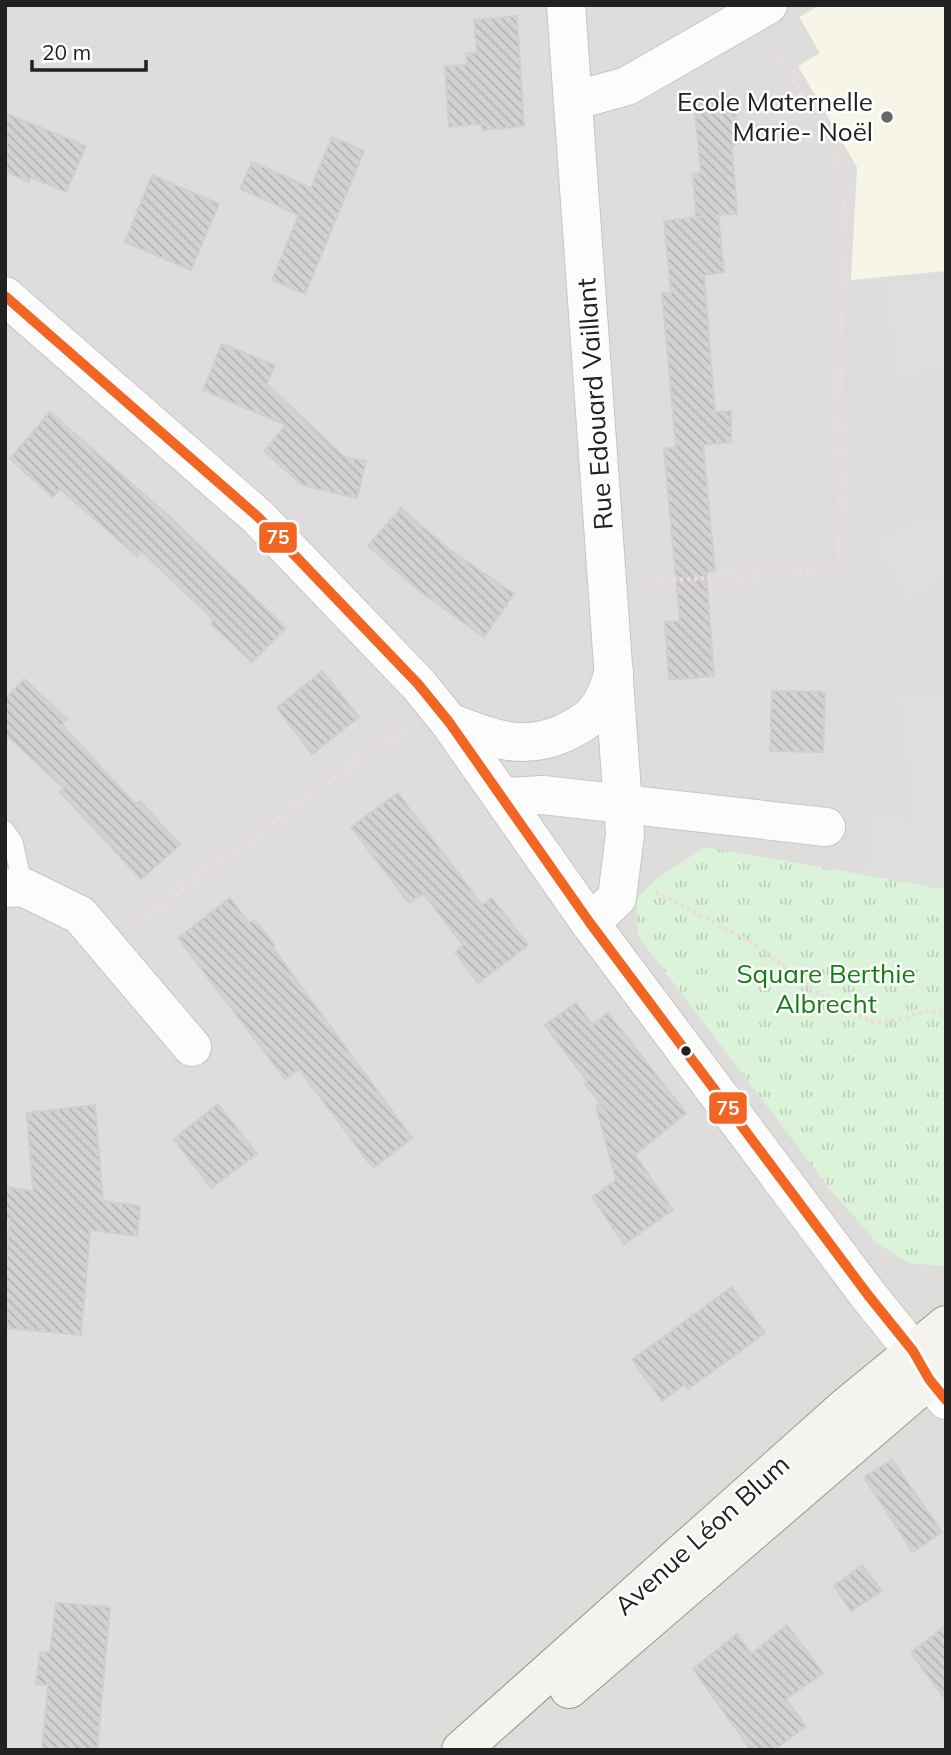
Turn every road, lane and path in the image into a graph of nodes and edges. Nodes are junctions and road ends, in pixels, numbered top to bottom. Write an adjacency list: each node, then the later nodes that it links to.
1 (566, 5): 3 (street, Rue Edouard Vaillant)
2 (761, 9): 3 (street); 5 (path)
3 (573, 101): 5 (street, Rue Edouard Vaillant)
4 (5, 296): 7 (street)
5 (607, 584): 6 (street, Rue Edouard Vaillant)
6 (615, 670): 7 (street); 9 (street, Rue Edouard Vaillant)
7 (442, 713): 8 (street); 15 (path)
8 (503, 797): 9 (street); 14 (street)
9 (624, 803): 10 (street); 12 (street, Rue Edouard Vaillant)
10 (826, 827)
11 (5, 831): 13 (lane)
12 (621, 875): 14 (street, Rue Edouard Vaillant); 16 (path)
13 (14, 887): 15 (street)
14 (590, 923): 19 (street)
15 (107, 947): 17 (street)
16 (946, 1014)
17 (192, 1047)
18 (946, 1325): 19 (main road, Avenue Léon Blum)
19 (934, 1374): 20 (main road, Avenue Léon Blum); 21 (main road, Avenue Léon Blum)
20 (461, 1750)
21 (498, 1750)

